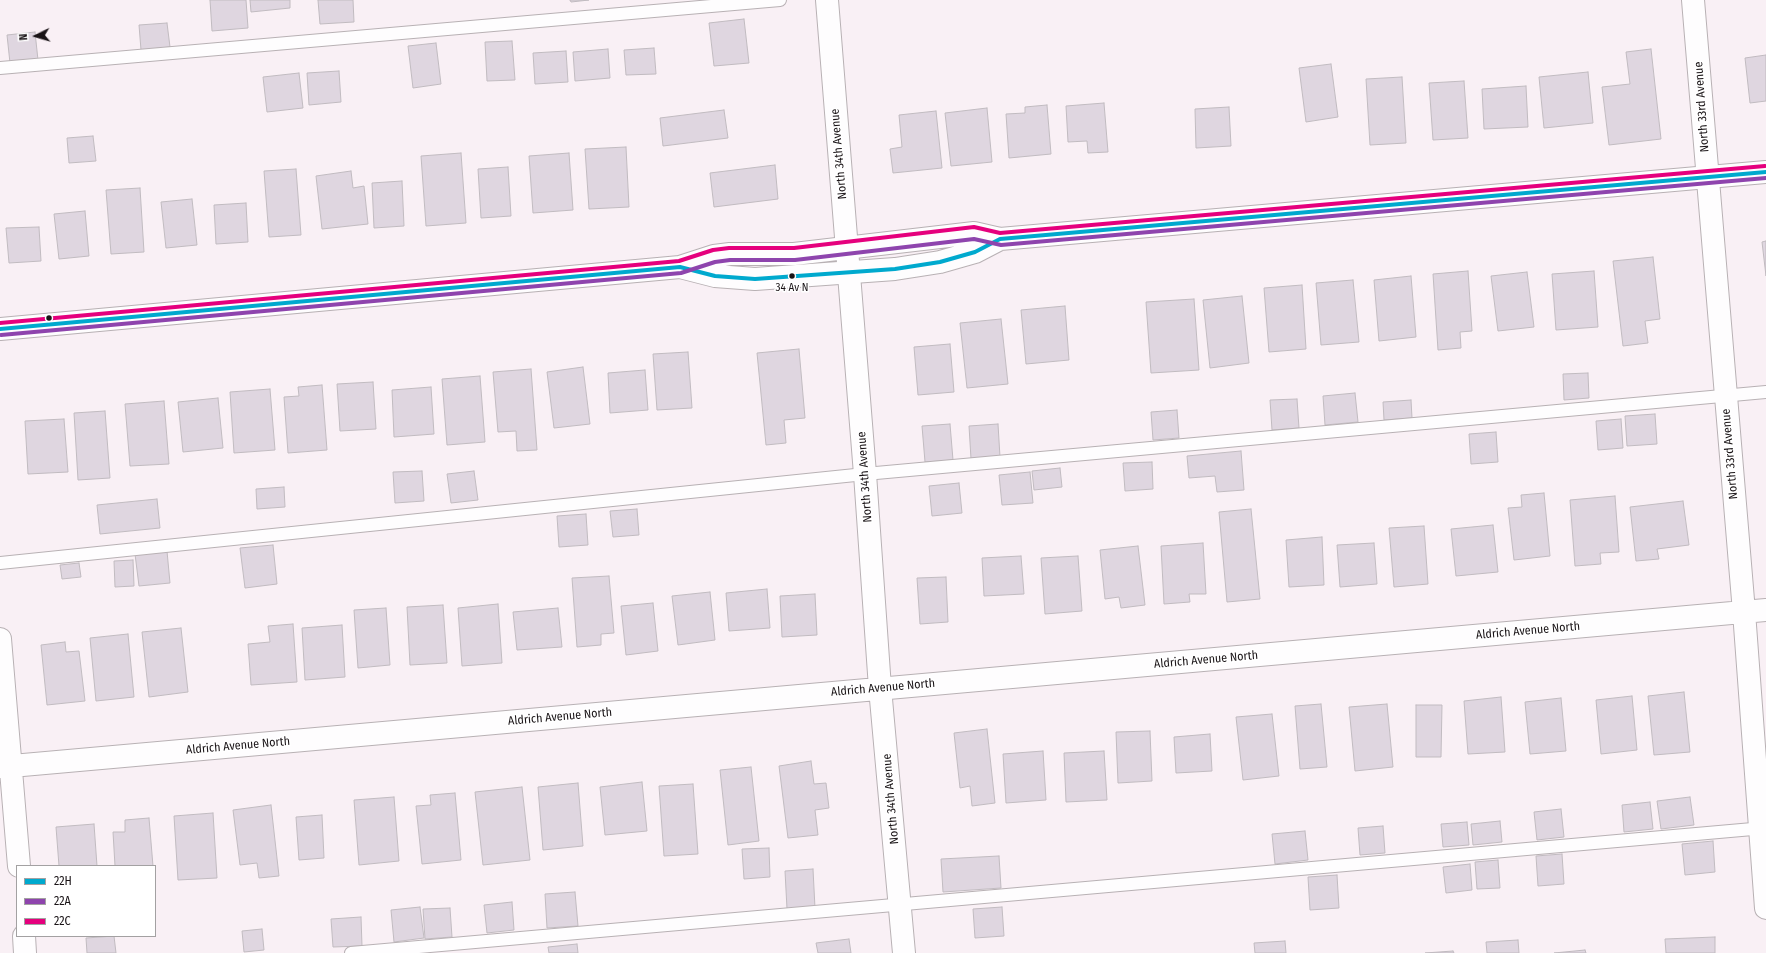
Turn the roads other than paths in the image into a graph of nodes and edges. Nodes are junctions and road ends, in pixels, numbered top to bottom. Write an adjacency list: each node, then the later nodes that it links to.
1 (780, 0): 4 (lane)
2 (826, 0): 8 (street, North 34th Avenue)
3 (1693, 0): 6 (street, North 33rd Avenue)
4 (0, 68)
5 (1766, 172): 6 (street)
6 (1707, 178): 7 (street); 13 (street, North 33rd Avenue)
7 (1000, 238): 8 (street); 10 (street)
8 (846, 248): 9 (street); 10 (street, North 34th Avenue)
9 (680, 267): 10 (street); 11 (street)
10 (848, 273): 14 (street, North 34th Avenue)
11 (0, 329)
12 (1766, 392): 13 (lane)
13 (1725, 395): 14 (lane); 17 (street, North 33rd Avenue)
14 (865, 474): 15 (lane); 19 (street, North 34th Avenue)
15 (0, 563)
16 (1766, 610): 17 (street, Aldrich Avenue North)
17 (1744, 612): 19 (street, Aldrich Avenue North); 21 (street, North 33rd Avenue)
18 (0, 639): 20 (street)
19 (880, 688): 20 (street, Aldrich Avenue North); 23 (street, North 34th Avenue)
20 (5, 766): 22 (street)
21 (1763, 828): 23 (lane); 24 (street, North 33rd Avenue)
22 (18, 865)
23 (901, 904): 27 (lane); 28 (street, North 34th Avenue)
24 (1766, 908)
25 (24, 937): 26 (street)
26 (25, 953)
27 (351, 953)
28 (904, 953)

